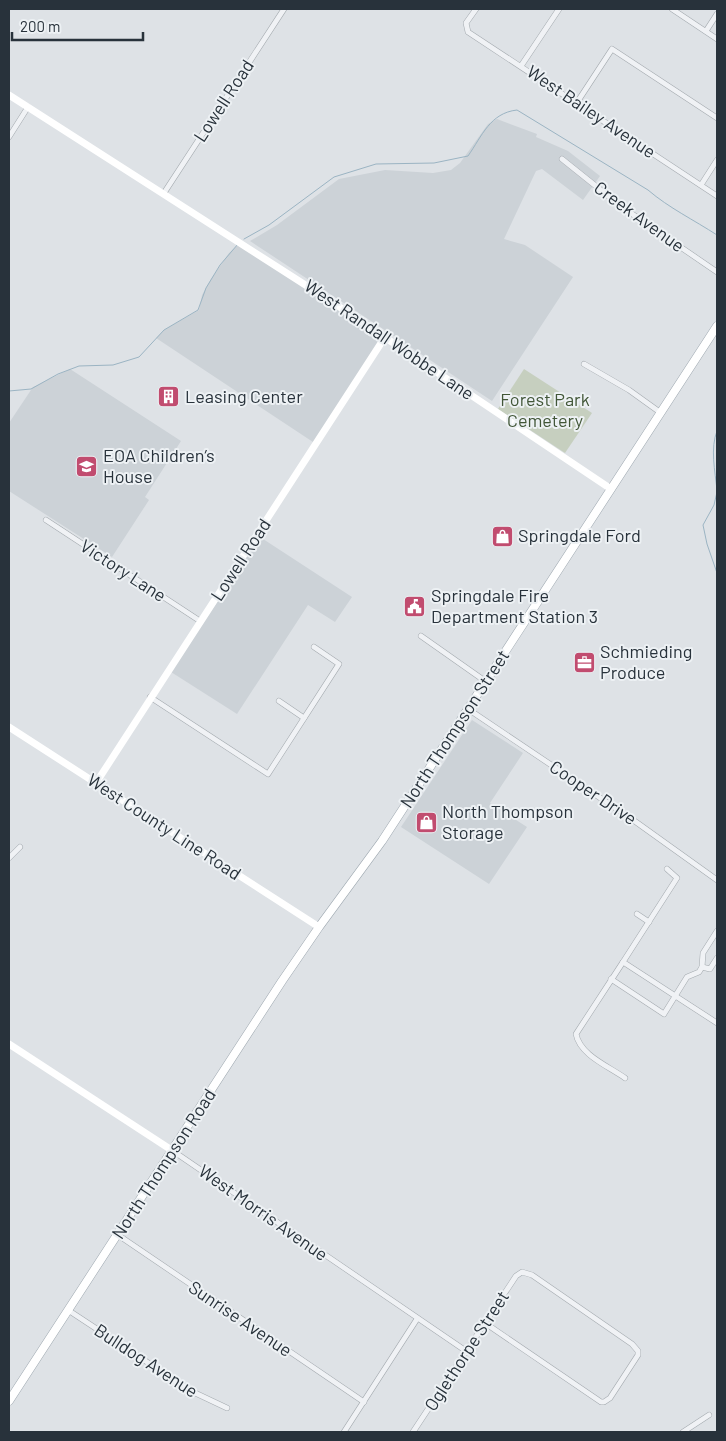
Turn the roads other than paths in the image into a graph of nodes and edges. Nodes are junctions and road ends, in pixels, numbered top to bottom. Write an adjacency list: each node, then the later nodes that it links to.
1 (284, 9): 17 (street, Lowell Road)
2 (476, 9): 8 (street, West Bailey Avenue)
3 (559, 9): 8 (street)
4 (672, 9): 6 (street)
5 (717, 14): 6 (street)
6 (706, 31): 7 (street)
7 (717, 38)
8 (521, 66): 10 (street, West Bailey Avenue)
9 (9, 94): 11 (street, West Randall Wobbe Lane)
10 (576, 104): 12 (street); 16 (street, West Bailey Avenue)
11 (28, 107): 13 (street); 17 (street, West Randall Wobbe Lane)
12 (717, 118)
13 (9, 137)
14 (562, 159): 19 (street, Creek Avenue)
15 (717, 160): 16 (street)
16 (701, 185): 18 (street, West Bailey Avenue)
17 (164, 193): 21 (street, West Randall Wobbe Lane)
18 (717, 196)
19 (717, 272)
20 (717, 326): 23 (main road, North Thompson Street)
21 (386, 337): 24 (street, West Randall Wobbe Lane); 26 (street, Lowell Road)
22 (584, 364): 23 (street)
23 (661, 413): 24 (main road, North Thompson Street)
24 (611, 489): 29 (main road, North Thompson Street)
25 (46, 520): 26 (street, Victory Lane)
26 (200, 621): 30 (street, Lowell Road)
27 (421, 636): 29 (street)
28 (314, 647): 33 (street)
29 (486, 681): 32 (main road, North Thompson Street)
30 (150, 697): 33 (street); 35 (street, Lowell Road)
31 (280, 701): 33 (street)
32 (468, 709): 39 (street, Cooper Drive); 42 (main road, North Thompson Street)
33 (304, 718)
34 (10, 730): 35 (street, West County Line Road)
35 (96, 783): 42 (street, West County Line Road)
36 (20, 847): 37 (street)
37 (9, 858)
38 (667, 870): 41 (street)
39 (717, 880)
40 (637, 914): 41 (street)
41 (649, 922): 45 (street)
42 (318, 927): 52 (main road, North Thompson Road)
43 (717, 931): 46 (street)
44 (717, 958): 46 (street)
45 (623, 962): 47 (street); 48 (street)
46 (702, 967): 48 (street)
47 (611, 979): 48 (street); 51 (street)
48 (675, 996): 49 (street)
49 (717, 1023)
50 (9, 1044): 52 (street, West Morris Avenue)
51 (625, 1078)
52 (173, 1151): 53 (main road, North Thompson Road); 55 (street, West Morris Avenue)
53 (118, 1235): 54 (main road, North Thompson Road); 59 (street, Sunrise Avenue)
54 (68, 1310): 58 (main road, North Thompson Road); 60 (street, Bulldog Avenue)
55 (417, 1319): 57 (street, West Morris Avenue); 59 (street)
56 (485, 1324): 56 (street, Oglethorpe Street); 57 (street, Oglethorpe Street)
57 (466, 1351): 63 (street, Oglethorpe Street)
58 (9, 1401)
59 (364, 1402): 62 (street)
60 (227, 1408)
61 (710, 1415): 64 (street)
62 (344, 1432)
63 (413, 1432)
64 (683, 1432)

